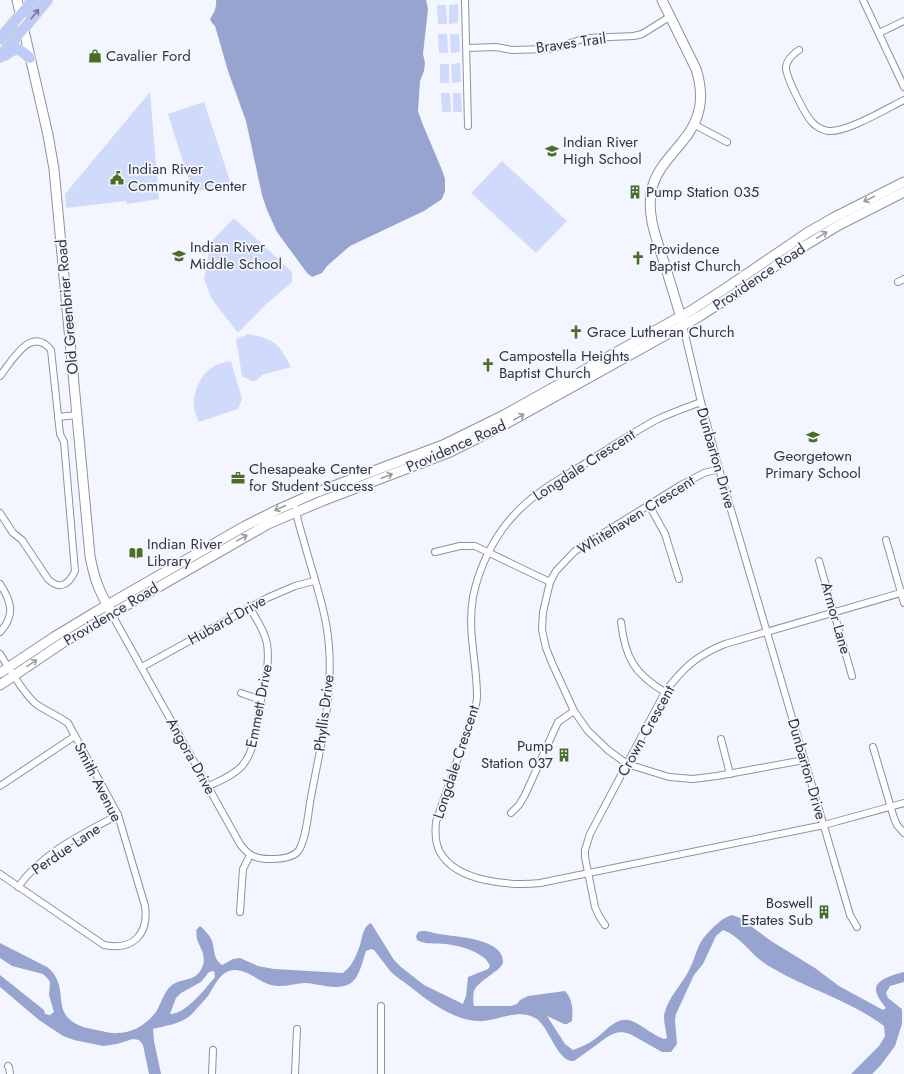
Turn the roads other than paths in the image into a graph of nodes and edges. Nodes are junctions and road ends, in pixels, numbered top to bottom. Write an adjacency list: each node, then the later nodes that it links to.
1 (17, 0): 7 (main road, Old Greenbrier Road)
2 (33, 0): 7 (main road)
3 (47, 0): 10 (main road, one-way to 3)
4 (465, 0): 13 (street)
5 (662, 0): 8 (main road, Dunbarton Drive)
6 (863, 0): 11 (street)
7 (20, 15): 10 (main road, Old Greenbrier Road); 12 (main road)
8 (670, 16): 13 (street, Braves Trail); 20 (main road, Dunbarton Drive)
9 (904, 21): 11 (street)
10 (23, 29): 15 (main road); 16 (main road, Old Greenbrier Road)
11 (879, 33): 17 (street)
12 (0, 39)
13 (467, 48): 19 (street)
14 (799, 50): 18 (street)
15 (0, 57): 16 (main road)
16 (30, 58): 28 (main road, Old Greenbrier Road)
17 (904, 87)
18 (904, 100)
19 (468, 126)
20 (695, 126): 21 (street); 24 (main road, Dunbarton Drive)
21 (727, 142)
22 (904, 182): 24 (main road, Providence Road, one-way to 24)
23 (904, 192): 25 (main road, Providence Road, one-way to 23)
24 (680, 316): 25 (main road, Dunbarton Drive); 31 (main road, Providence Road)
25 (683, 326): 27 (street, Dunbarton Drive); 33 (main road, Providence Road, one-way to 25)
26 (0, 376): 29 (street)
27 (701, 402): 30 (street, Dunbarton Drive); 37 (street, Longdale Crescent)
28 (77, 415): 29 (street); 45 (main road, Old Greenbrier Road)
29 (58, 417): 34 (street)
30 (719, 469): 32 (street, Whitehaven Crescent); 50 (street, Dunbarton Drive)
31 (296, 501): 33 (street, Phyllis Drive); 45 (main road, Providence Road, one-way to 45)
32 (649, 505): 39 (street); 41 (street, Whitehaven Crescent)
33 (296, 511): 40 (street, Phyllis Drive); 48 (main road, Providence Road, one-way to 33)
34 (0, 513)
35 (886, 540): 43 (street)
36 (435, 552): 37 (street)
37 (488, 552): 41 (street); 77 (street, Longdale Crescent)
38 (819, 561): 47 (street, Armor Lane)
39 (679, 579)
40 (314, 580): 46 (street, Hubard Drive); 76 (street, Phyllis Drive)
41 (550, 582): 61 (street, Whitehaven Crescent)
42 (0, 584): 51 (street)
43 (902, 593): 44 (street); 47 (street, Crown Crescent)
44 (904, 603)
45 (107, 605): 48 (main road, Old Greenbrier Road); 54 (main road, Providence Road)
46 (250, 608): 53 (street, Hubard Drive); 60 (street, Emmett Drive)
47 (833, 612): 50 (street, Crown Crescent); 56 (street, Armor Lane)
48 (111, 613): 53 (street, Angora Drive); 54 (main road, Providence Road, one-way to 48)
49 (621, 622): 58 (street)
50 (766, 631): 58 (street, Crown Crescent); 65 (street, Dunbarton Drive)
51 (0, 632)
52 (0, 654): 54 (street, Smith Avenue)
53 (142, 667): 69 (street, Angora Drive)
54 (12, 671): 55 (main road, Providence Road); 57 (main road, Providence Road); 62 (street, Smith Avenue)
55 (0, 673)
56 (852, 676)
57 (0, 685)
58 (665, 692): 66 (street, Crown Crescent)
59 (241, 693): 60 (street)
60 (261, 700): 69 (street, Emmett Drive)
61 (574, 711): 66 (street, Whitehaven Crescent); 72 (street)
62 (76, 736): 68 (street); 73 (street, Smith Avenue)
63 (721, 739): 67 (street)
64 (873, 747): 71 (street)
65 (804, 760): 67 (street, Whitehaven Crescent); 74 (street, Dunbarton Drive)
66 (627, 764): 67 (street, Whitehaven Crescent); 77 (street, Crown Crescent)
67 (730, 774)
68 (0, 786)
69 (207, 786): 76 (street, Angora Drive)
70 (904, 803): 71 (street, Longdale Crescent)
71 (890, 807): 74 (street, Longdale Crescent); 75 (street)
72 (511, 813)
73 (118, 815): 79 (street, Perdue Lane); 79 (street, Smith Avenue)
74 (824, 825): 77 (street, Longdale Crescent); 82 (street, Dunbarton Drive)
75 (904, 833)
76 (250, 855): 80 (street)
77 (589, 873): 81 (street, Crown Crescent)
78 (0, 874): 79 (street)
79 (18, 887)
80 (240, 912)
81 (605, 925)
82 (857, 927)
83 (381, 1006): 90 (street)
84 (296, 1029): 89 (street)
85 (213, 1050): 88 (street)
86 (8, 1066): 87 (street)
87 (10, 1074)
88 (212, 1074)
89 (295, 1074)
90 (381, 1074)

